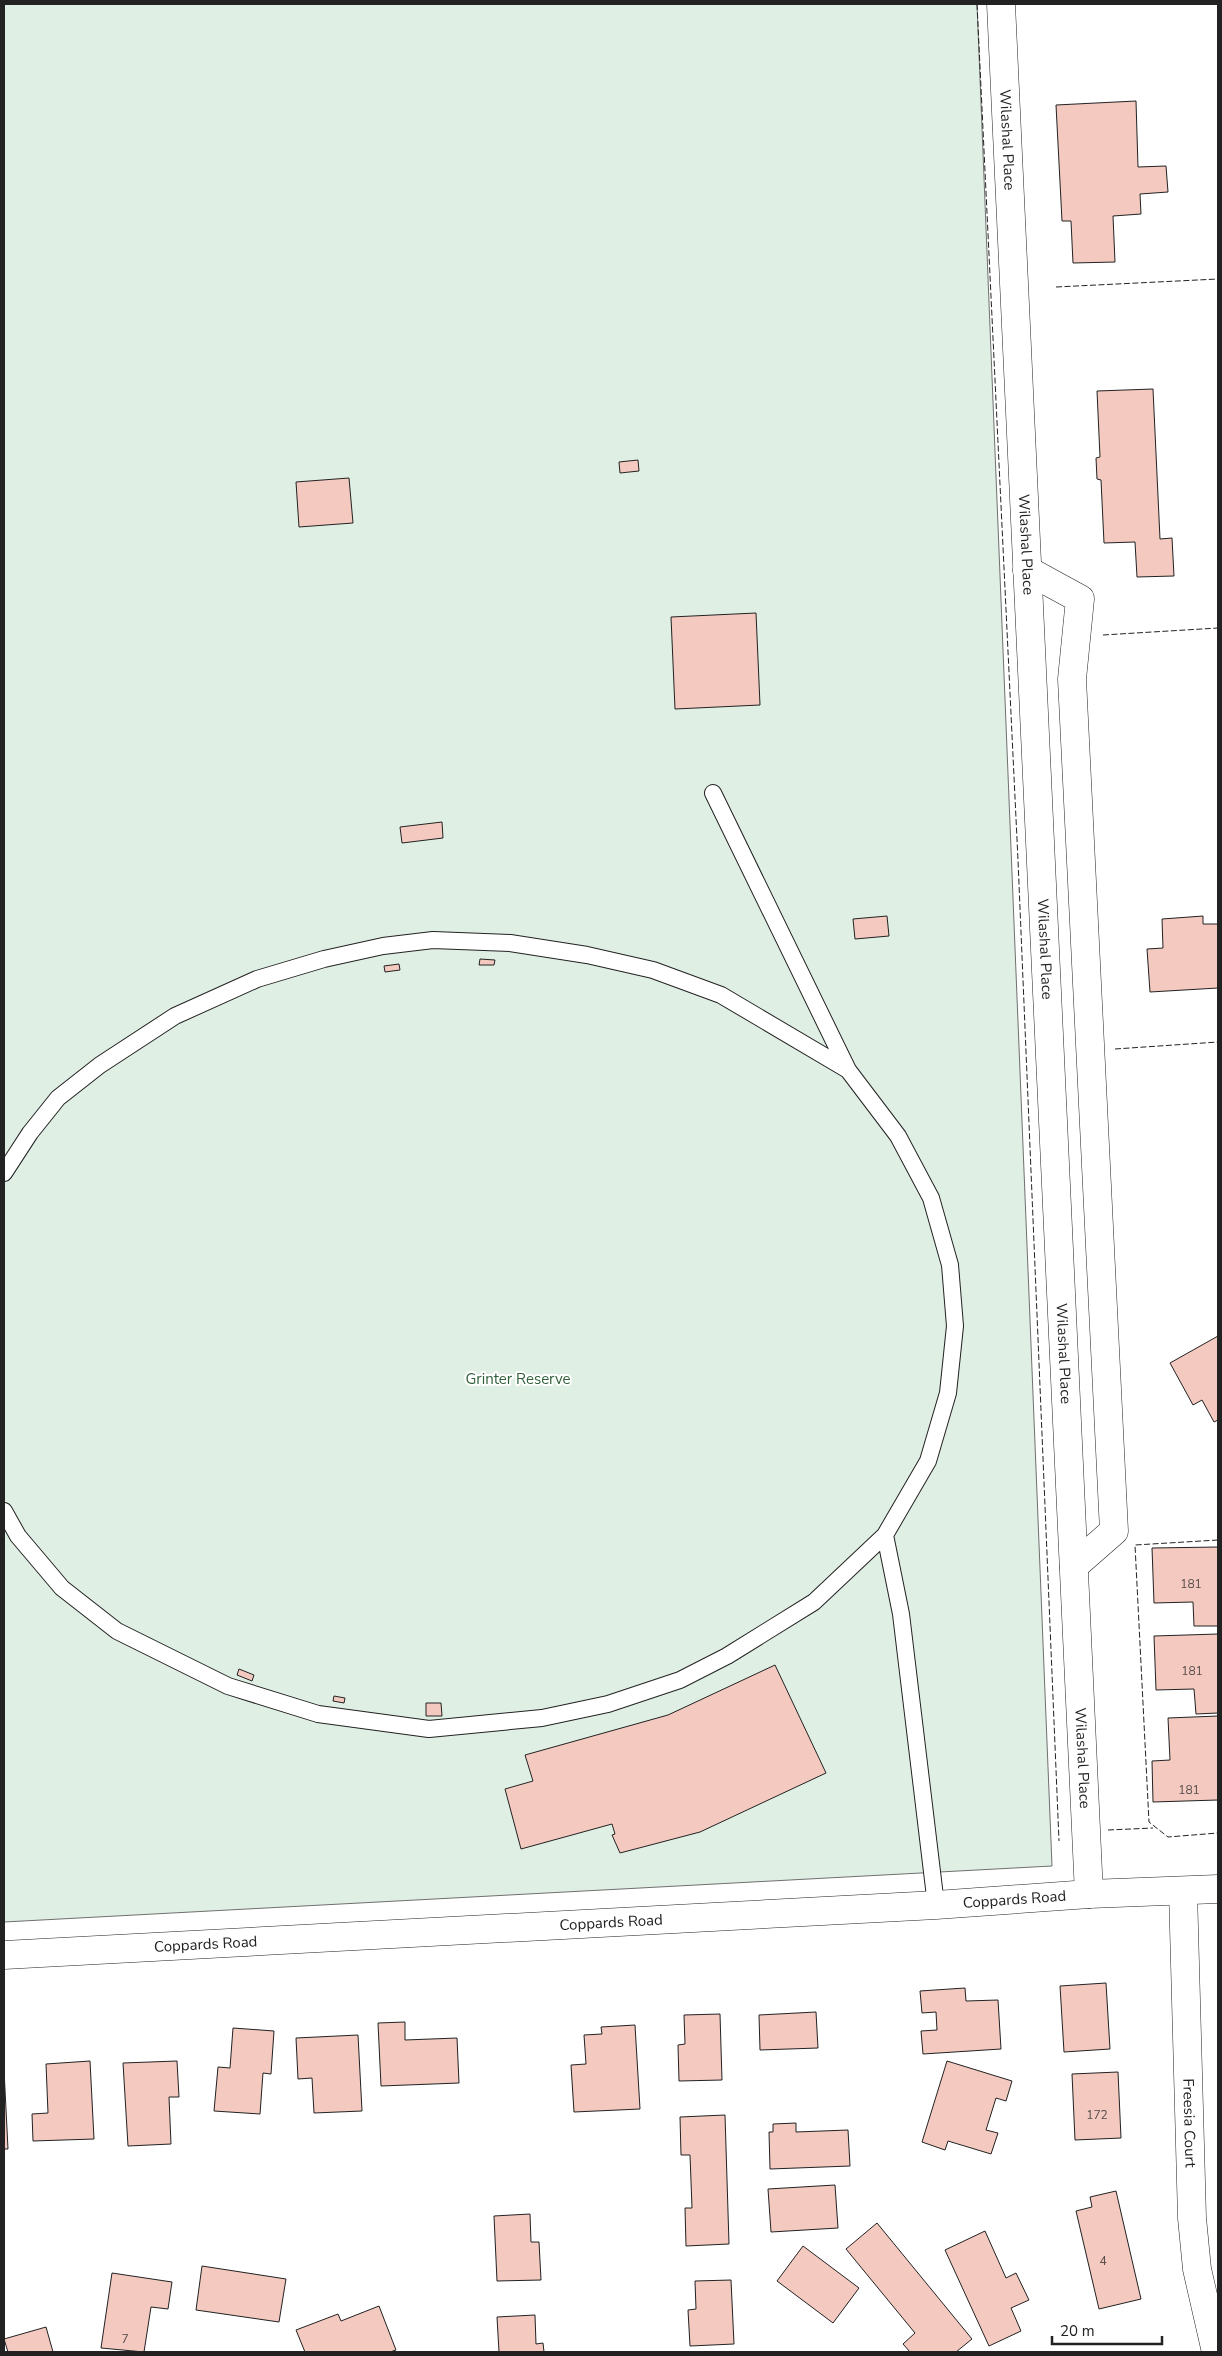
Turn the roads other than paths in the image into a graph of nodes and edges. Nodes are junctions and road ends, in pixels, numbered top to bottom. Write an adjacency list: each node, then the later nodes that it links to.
1 (1001, 4): 2 (street, Wilashal Place)
2 (1027, 570): 8 (street, Wilashal Place); 8 (street)
3 (712, 793): 4 (lane)
4 (848, 1070): 5 (lane); 7 (lane)
5 (4, 1173)
6 (4, 1511): 7 (lane)
7 (885, 1535): 12 (lane)
8 (1074, 1566): 11 (street, Wilashal Place)
9 (1218, 1889): 10 (street, Coppards Road)
10 (1183, 1891): 11 (street, Coppards Road); 14 (street, Freesia Court)
11 (1089, 1894): 12 (street, Coppards Road)
12 (936, 1905): 13 (street, Coppards Road)
13 (4, 1955)
14 (1216, 2352)

